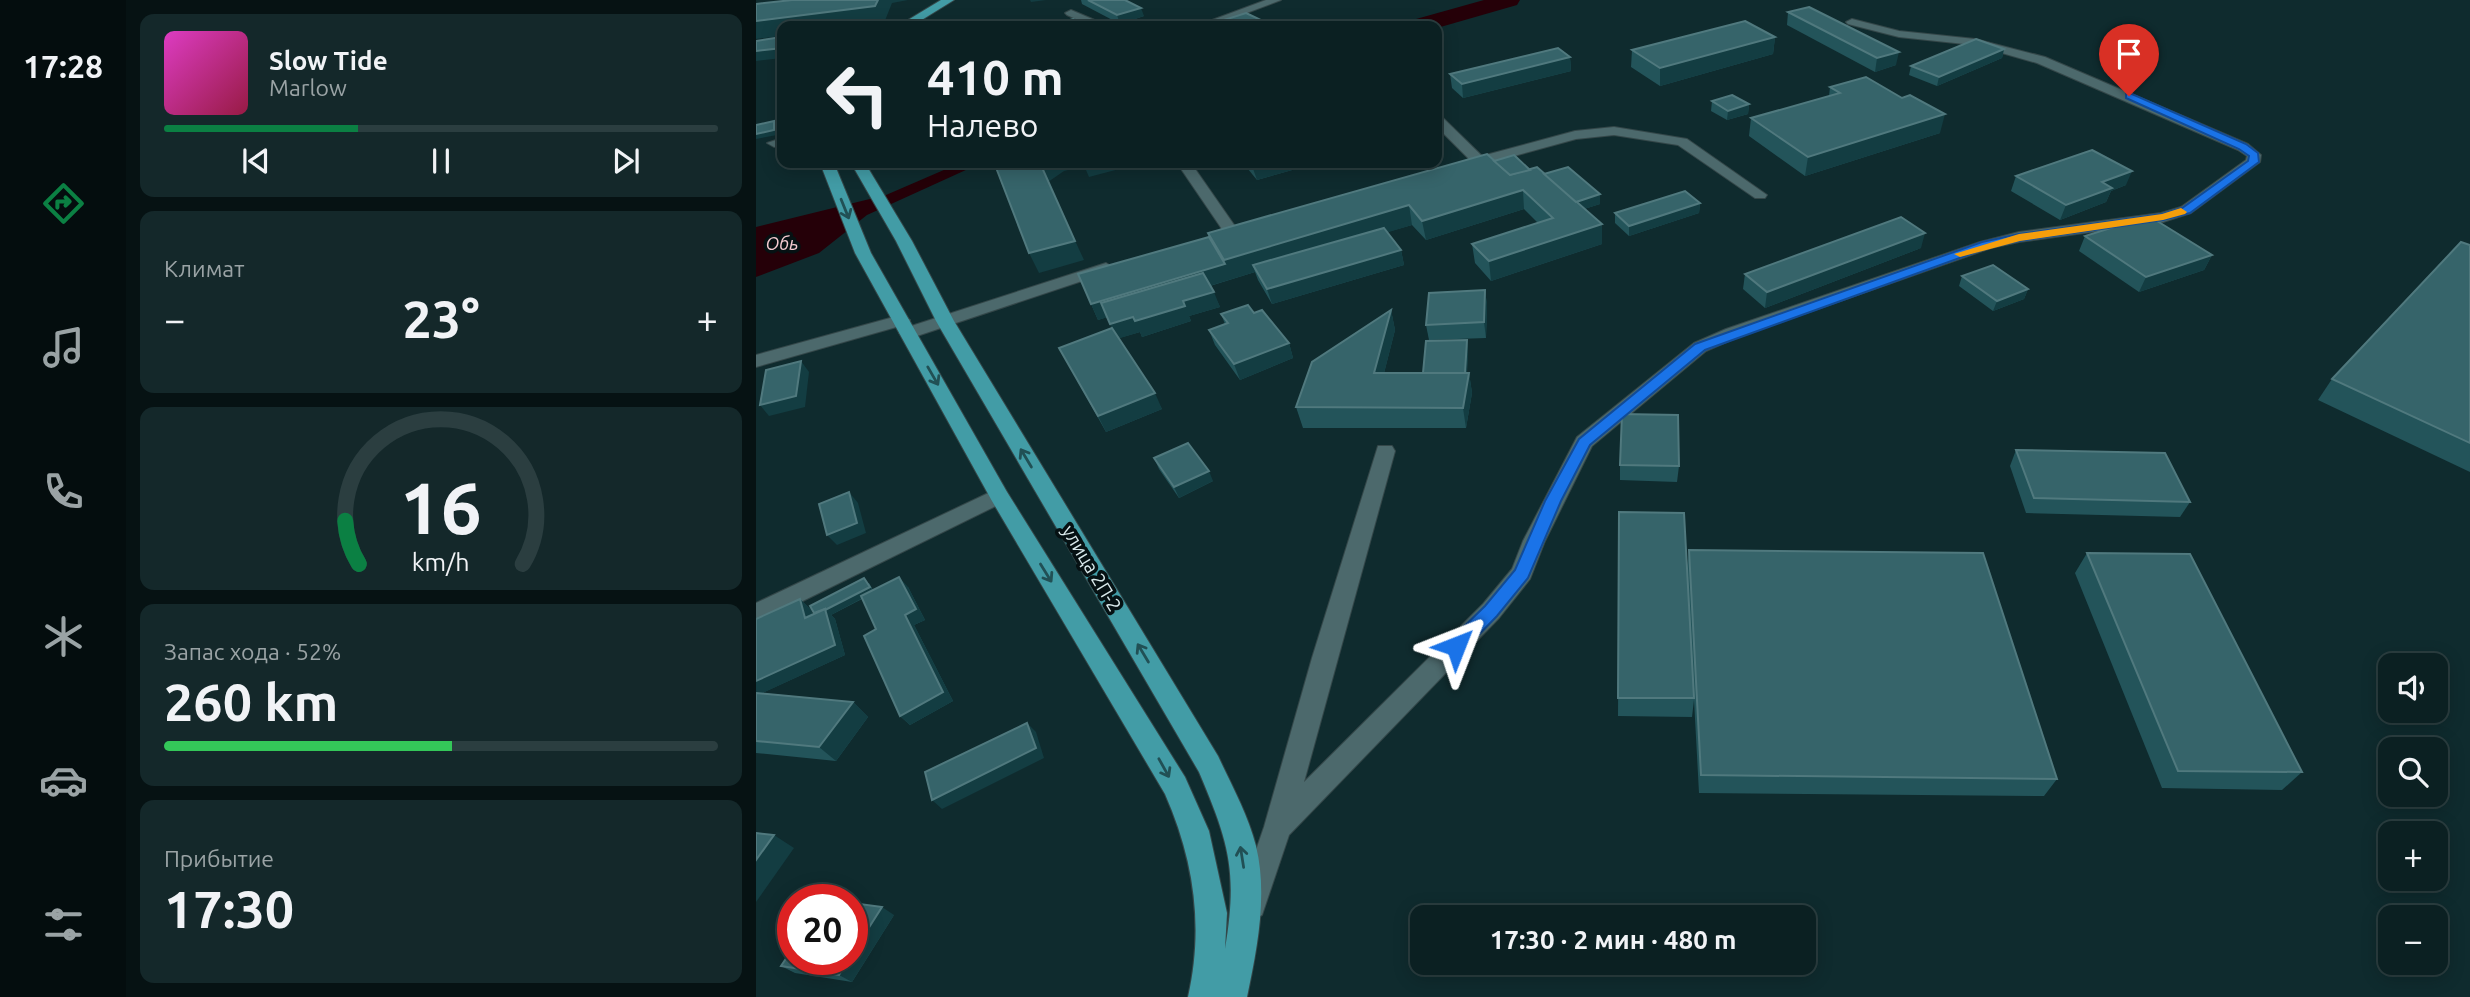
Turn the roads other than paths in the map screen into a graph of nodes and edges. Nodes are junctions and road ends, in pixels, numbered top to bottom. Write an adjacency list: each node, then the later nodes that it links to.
1 (949, 0): 6 (main road)
2 (1233, 0): 5 (street)
3 (1276, 0): 5 (street)
4 (1071, 13): 7 (street)
5 (1230, 16): 8 (street)
6 (913, 21)
7 (1089, 21)
8 (1216, 21)
9 (1852, 22): 25 (street)
10 (1442, 125): 11 (street)
11 (1480, 162): 15 (street); 16 (street)
12 (829, 168): 20 (main road, one-way to 20)
13 (861, 168): 19 (main road, улица 2П-2)
14 (1187, 168): 17 (street)
15 (1454, 169)
16 (1760, 195)
17 (1231, 232)
18 (1120, 264): 19 (street)
19 (945, 321): 20 (street); 26 (main road, улица 2П-2, one-way to 19)
20 (904, 327): 21 (street); 23 (main road, one-way to 23)
21 (756, 361)
22 (1385, 451): 25 (street)
23 (999, 496): 24 (street); 27 (main road, one-way to 27)
24 (756, 614)
25 (1278, 827): 26 (street)
26 (1241, 940): 28 (main road, улица 2П-2)
27 (1204, 997)
28 (1231, 997)

